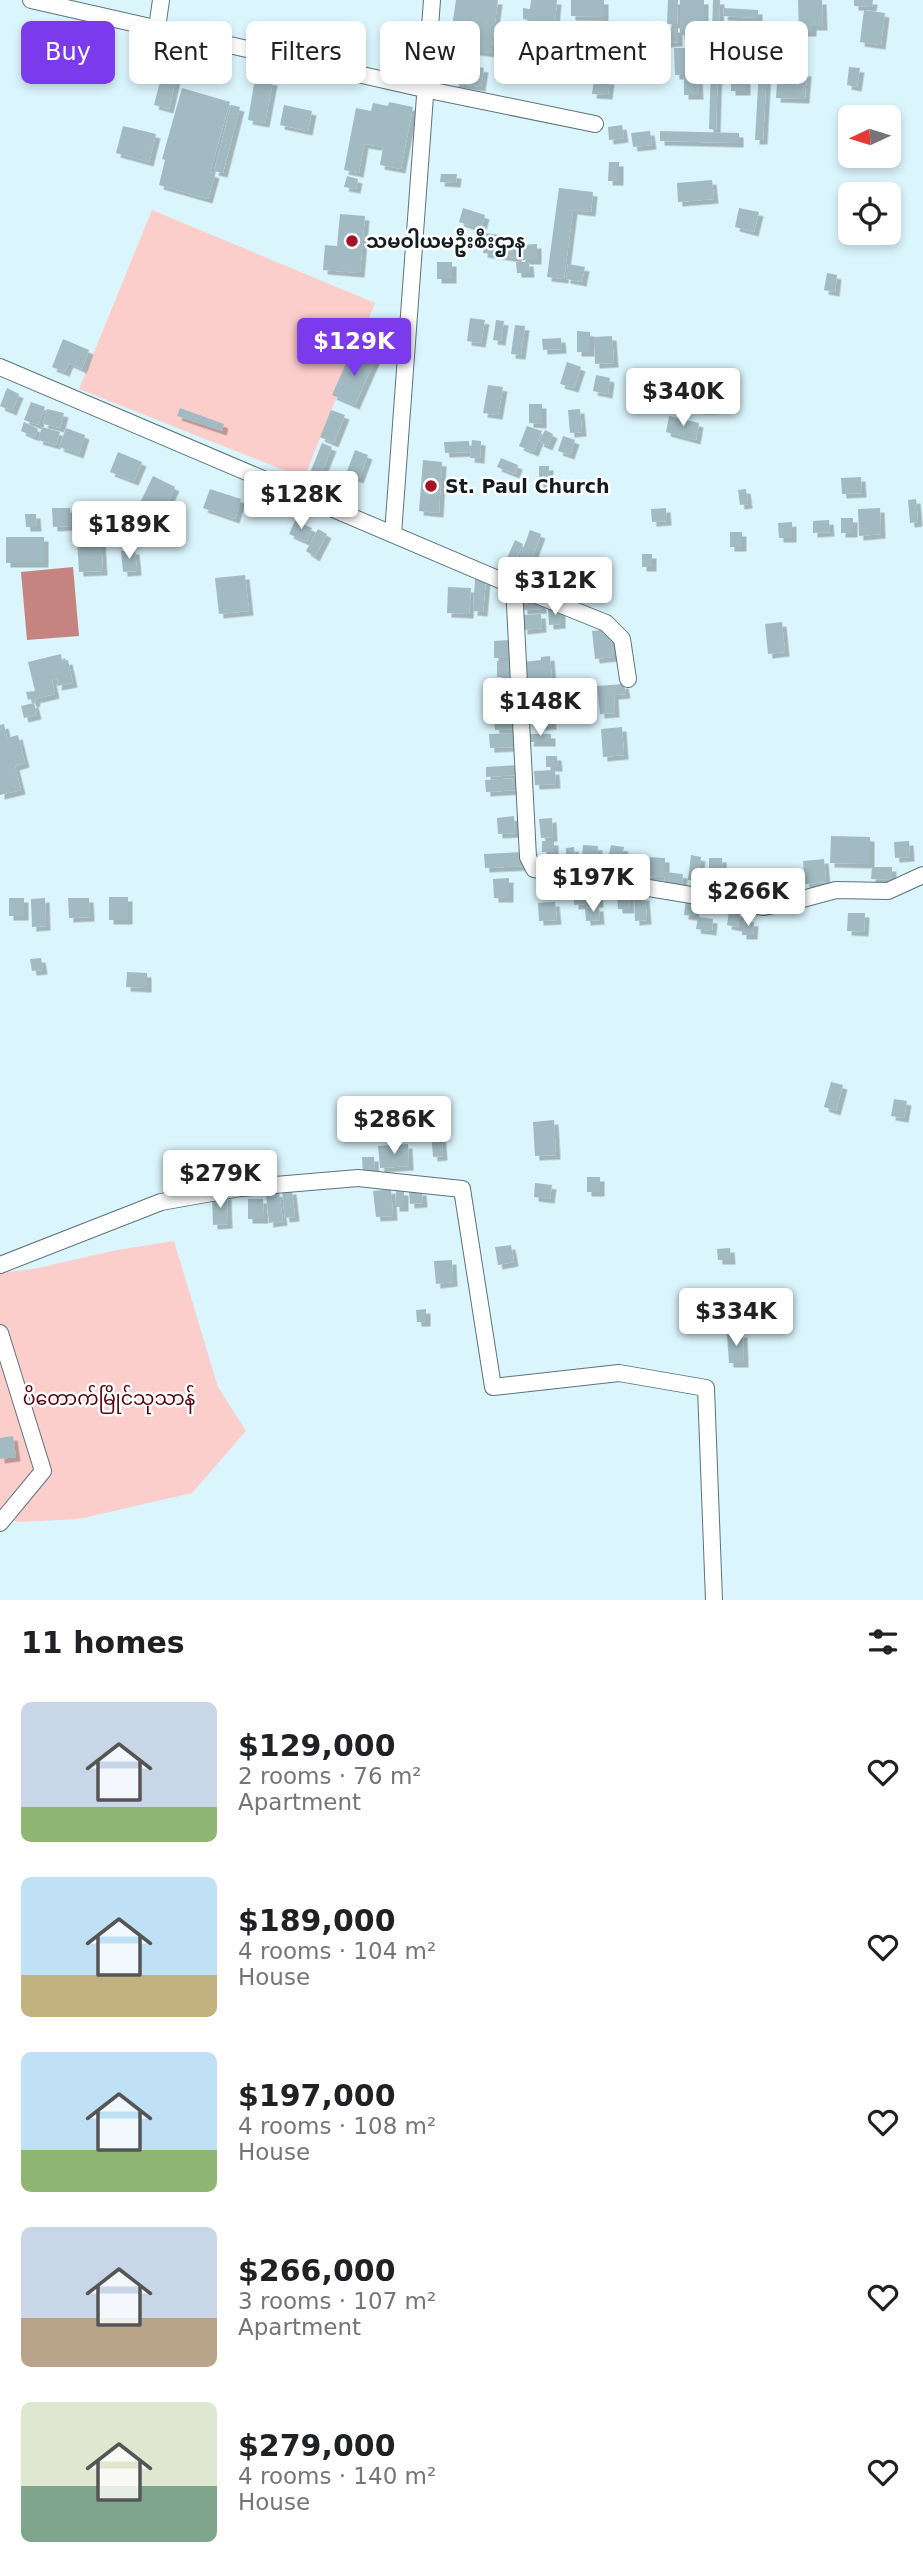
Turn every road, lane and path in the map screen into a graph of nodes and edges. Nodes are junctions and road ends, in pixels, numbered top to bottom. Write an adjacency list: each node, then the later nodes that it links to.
1 (31, 0): 5 (street)
2 (161, 0): 4 (street)
3 (432, 0): 7 (street)
4 (159, 21)
5 (129, 22)
6 (232, 45): 7 (street)
7 (424, 89): 8 (street); 10 (street)
8 (595, 124)
9 (0, 367): 10 (street)
10 (393, 534): 11 (street)
11 (514, 586): 12 (street); 13 (street)
12 (628, 679)
13 (923, 875)
14 (0, 1265): 17 (street)
15 (0, 1333): 16 (street)
16 (0, 1524)
17 (715, 1600)

